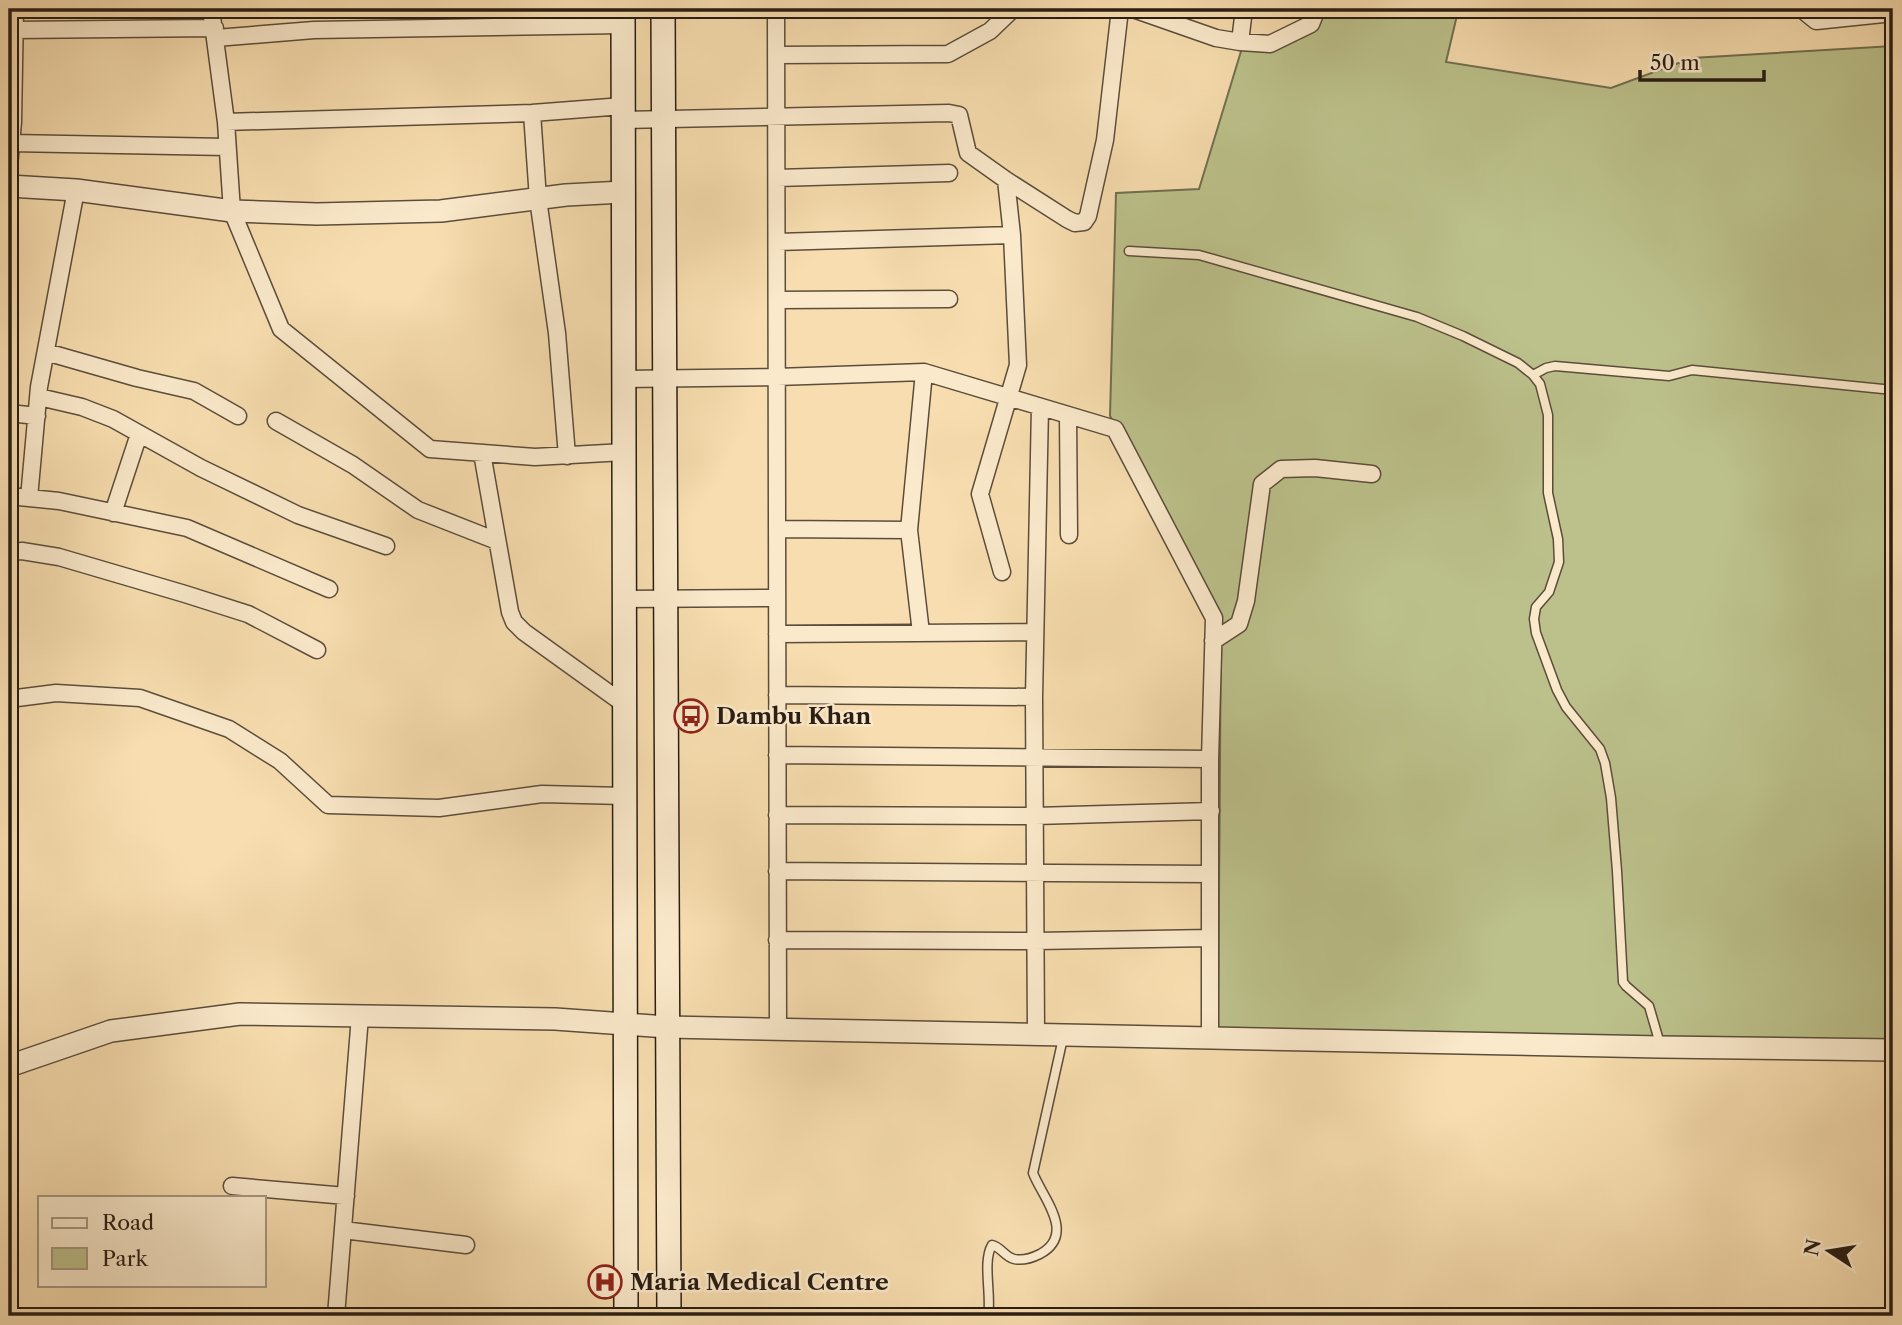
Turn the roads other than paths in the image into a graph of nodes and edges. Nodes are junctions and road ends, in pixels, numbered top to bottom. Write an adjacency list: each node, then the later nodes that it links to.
1 (15, 9): 13 (street)
2 (663, 9): 20 (main road)
3 (776, 9): 15 (street)
4 (1013, 9): 15 (street)
5 (1120, 9): 27 (street)
6 (1133, 9): 14 (street)
7 (1244, 9): 14 (street)
8 (1317, 9): 14 (street)
9 (1804, 9): 10 (street)
10 (1893, 13)
11 (623, 17): 12 (street); 18 (main road)
12 (216, 19): 13 (street); 21 (street)
13 (14, 30): 16 (street)
14 (1240, 42)
15 (776, 55): 19 (street)
16 (11, 105): 22 (street)
17 (532, 113): 18 (street); 21 (street); 31 (street)
18 (623, 113): 20 (street); 30 (main road)
19 (777, 117): 20 (street); 26 (street); 27 (street)
20 (663, 120): 43 (main road)
21 (226, 122): 23 (street)
22 (11, 143): 23 (street); 24 (street)
23 (227, 147): 32 (street)
24 (9, 166)
25 (949, 173): 26 (street)
26 (777, 178): 34 (street)
27 (1006, 180): 33 (street)
28 (9, 186): 29 (street)
29 (76, 190): 32 (street); 38 (street)
30 (623, 192): 31 (street); 42 (main road)
31 (538, 199): 32 (street); 56 (street)
32 (232, 211): 55 (street)
33 (1012, 235): 34 (street); 46 (street)
34 (777, 242): 37 (street)
35 (1129, 251): 40 (lane)
36 (949, 299): 37 (street)
37 (777, 300): 41 (street)
38 (46, 352): 45 (street); 51 (street)
39 (924, 372): 41 (street); 46 (street); 62 (street)
40 (1533, 375): 44 (lane); 101 (lane)
41 (777, 377): 43 (street); 61 (street)
42 (624, 379): 43 (street); 54 (main road)
43 (664, 379): 71 (main road)
44 (1893, 390)
45 (38, 397): 50 (street); 53 (street)
46 (1008, 398): 47 (street); 67 (street)
47 (1040, 407): 49 (street); 72 (street)
48 (9, 413): 50 (street)
49 (1068, 415): 63 (street); 75 (street)
50 (37, 416): 59 (street)
51 (238, 416)
52 (276, 421): 64 (street)
53 (139, 434): 60 (street); 65 (street)
54 (624, 452): 56 (street); 70 (main road)
55 (482, 453): 56 (street); 64 (street)
56 (567, 456)
57 (1372, 474): 75 (street)
58 (9, 496): 59 (street)
59 (29, 498): 60 (street)
60 (113, 513): 68 (street)
61 (777, 529): 62 (street); 69 (street)
62 (909, 530): 73 (street)
63 (1069, 535)
64 (497, 541): 80 (street)
65 (386, 546)
66 (9, 552): 76 (street)
67 (1002, 572)
68 (329, 589)
69 (777, 598): 71 (street); 74 (street)
70 (624, 599): 71 (street); 80 (main road)
71 (665, 599): 96 (main road)
72 (1035, 632): 73 (street); 78 (street)
73 (920, 633): 74 (street)
74 (777, 634): 77 (street)
75 (1213, 641): 83 (street)
76 (317, 650)
77 (777, 695): 78 (street); 81 (street)
78 (1034, 697): 82 (street)
79 (9, 699): 84 (street)
80 (624, 704): 84 (main road)
81 (777, 755): 82 (street); 86 (street)
82 (1034, 758): 83 (street); 87 (street)
83 (1210, 759): 85 (street)
84 (624, 796): 95 (main road)
85 (1211, 811): 87 (street); 90 (street)
86 (777, 815): 87 (street); 88 (street)
87 (1035, 816): 89 (street)
88 (778, 871): 89 (street); 92 (street)
89 (1036, 873): 90 (street); 93 (street)
90 (1210, 874): 91 (street)
91 (1210, 938): 93 (street); 100 (street)
92 (778, 940): 93 (street); 97 (street)
93 (1036, 941): 98 (street)
94 (360, 1016): 95 (street); 103 (street); 105 (street)
95 (625, 1024): 96 (street); 109 (main road)
96 (667, 1027): 97 (street); 110 (main road)
97 (778, 1028): 98 (street)
98 (1036, 1034): 99 (street)
99 (1064, 1035): 100 (street); 111 (lane)
100 (1210, 1037): 101 (street)
101 (1661, 1047): 102 (street)
102 (1893, 1050)
103 (9, 1066)
104 (232, 1186): 105 (street)
105 (346, 1196): 106 (street)
106 (343, 1230): 107 (street); 108 (street)
107 (466, 1245)
108 (336, 1316)
109 (626, 1316)
110 (668, 1316)
111 (988, 1316)

